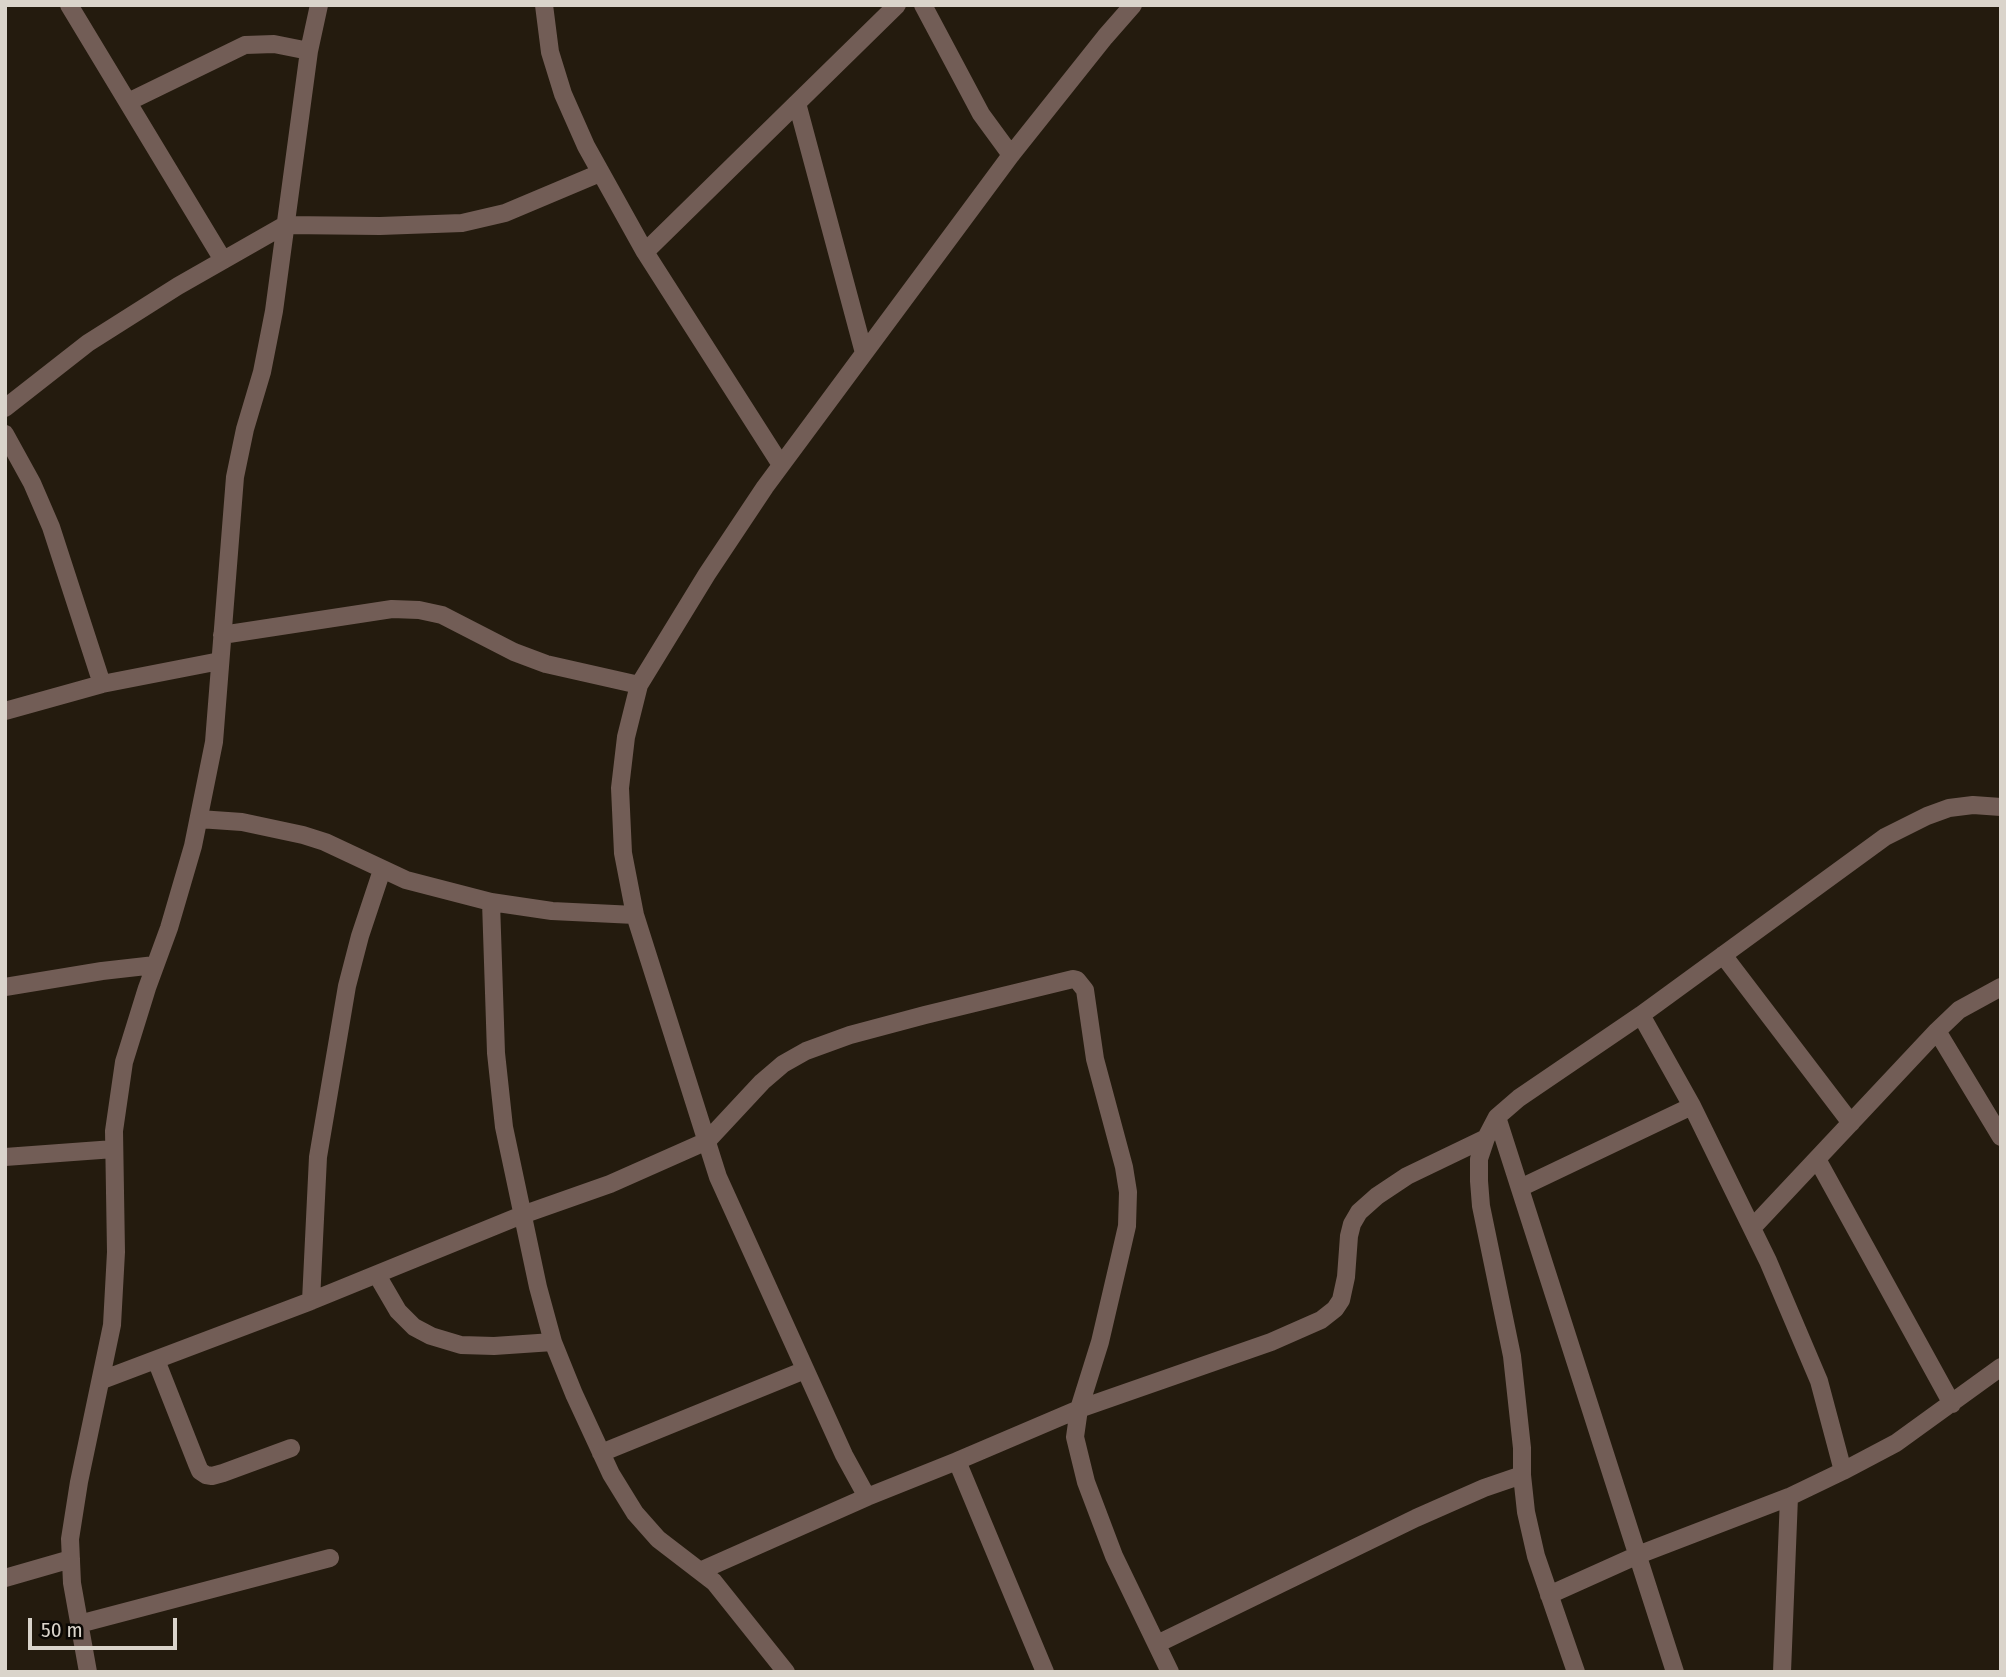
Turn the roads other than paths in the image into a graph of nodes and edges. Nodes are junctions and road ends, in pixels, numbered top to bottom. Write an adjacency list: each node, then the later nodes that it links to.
1 (69, 5): 8 (street)
2 (319, 5): 7 (street)
3 (544, 5): 11 (street)
4 (897, 5): 9 (street)
5 (922, 5): 10 (street)
6 (1133, 5): 10 (street)
7 (309, 51): 8 (street); 12 (street)
8 (128, 103): 14 (street)
9 (797, 103): 13 (street); 15 (street)
10 (1011, 155): 15 (street)
11 (600, 173): 12 (street); 13 (street)
12 (285, 225): 14 (street); 19 (street)
13 (645, 252): 18 (street)
14 (223, 260): 16 (street)
15 (864, 353): 18 (street)
16 (5, 408)
17 (5, 435): 21 (street)
18 (781, 465): 22 (street)
19 (222, 635): 20 (street); 22 (street)
20 (220, 661): 21 (street); 25 (street)
21 (102, 684): 23 (street)
22 (639, 685): 28 (street)
23 (5, 711)
24 (2001, 807): 29 (street)
25 (199, 818): 26 (street); 30 (street)
26 (382, 870): 27 (street); 48 (street)
27 (491, 902): 28 (street); 45 (street)
28 (635, 915): 40 (street)
29 (1723, 955): 33 (street); 37 (street)
30 (155, 965): 31 (street); 41 (street)
31 (5, 987)
32 (2001, 987): 34 (street)
33 (1641, 1015): 35 (street); 36 (street)
34 (1937, 1031): 37 (street); 38 (street)
35 (1692, 1106): 44 (street); 46 (street)
36 (1497, 1118): 39 (street); 44 (street)
37 (1851, 1123): 43 (street)
38 (2001, 1137)
39 (1486, 1138): 55 (street); 60 (street)
40 (707, 1141): 45 (street); 52 (street); 55 (street)
41 (114, 1149): 42 (street); 53 (street)
42 (5, 1157)
43 (1817, 1159): 46 (street); 54 (street)
44 (1520, 1188): 63 (street)
45 (522, 1215): 47 (street); 49 (street)
46 (1752, 1228): 59 (street)
47 (377, 1275): 48 (street); 49 (street)
48 (311, 1301): 50 (street)
49 (553, 1342): 57 (street)
50 (156, 1360): 53 (street); 56 (street)
51 (2001, 1367): 54 (street)
52 (805, 1370): 57 (street); 61 (street)
53 (102, 1380): 65 (street)
54 (1952, 1404): 59 (street)
55 (1079, 1409): 58 (street); 70 (street)
56 (291, 1448)
57 (601, 1453): 66 (street)
58 (957, 1461): 61 (street); 73 (street)
59 (1843, 1471): 62 (street)
60 (1522, 1475): 68 (street); 70 (street)
61 (867, 1497): 66 (street)
62 (1790, 1497): 63 (street); 77 (street)
63 (1638, 1555): 68 (street); 76 (street)
64 (330, 1558): 69 (street)
65 (71, 1559): 67 (street); 69 (street)
66 (700, 1571): 72 (street)
67 (5, 1578)
68 (1549, 1595): 75 (street)
69 (79, 1624): 71 (street)
70 (1157, 1644): 74 (street)
71 (88, 1672)
72 (786, 1672)
73 (1045, 1672)
74 (1170, 1672)
75 (1576, 1672)
76 (1675, 1672)
77 (1782, 1672)

